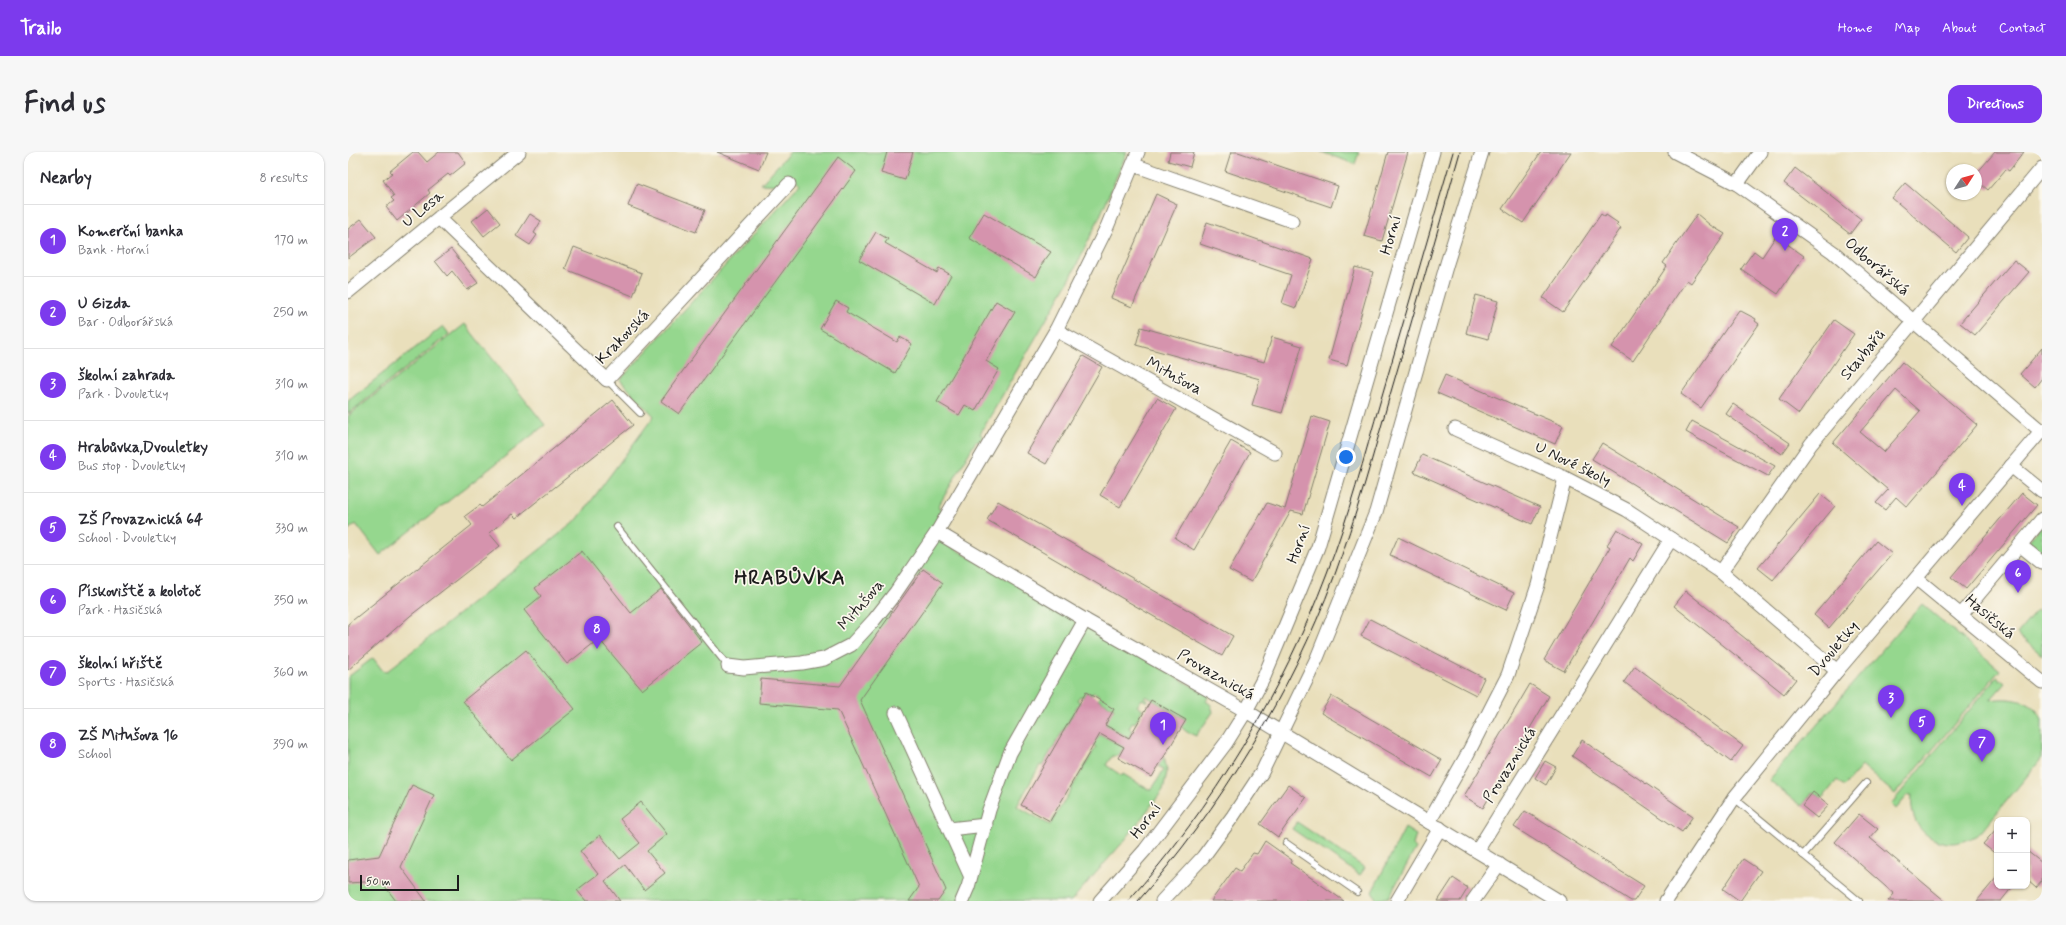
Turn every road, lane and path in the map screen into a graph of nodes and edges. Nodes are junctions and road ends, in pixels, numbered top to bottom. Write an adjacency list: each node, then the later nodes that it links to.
1 (519, 152): 11 (street, U Lesa)
2 (1138, 152): 7 (street, Mitušova)
3 (1433, 152): 37 (street, Horní)
4 (1482, 152): 39 (street)
5 (1675, 152): 10 (street, Odborářská)
6 (1760, 152): 10 (street)
7 (1134, 166): 12 (street); 15 (street, Mitušova)
8 (2042, 168): 14 (street, Stavbařů)
9 (790, 184): 16 (street, Krakovská)
10 (1736, 184): 14 (street, Odborářská)
11 (439, 218): 13 (street, U Lesa); 16 (street, Krakovská)
12 (1292, 221)
13 (348, 292)
14 (1914, 321): 19 (street, Odborářská); 30 (street, Stavbařů)
15 (1056, 330): 20 (street, Mitušova); 26 (street, Mitušova)
16 (607, 380): 17 (lane)
17 (640, 413)
18 (1455, 430): 22 (street, U Nové školy)
19 (2042, 430): 21 (street, Dvouletky)
20 (1275, 453)
21 (2011, 466): 23 (street); 31 (street, Dvouletky)
22 (1565, 478): 27 (street, U Nové školy); 43 (street)
23 (2042, 491)
24 (2042, 519): 28 (street)
25 (618, 527): 34 (lane, Mitušova)
26 (937, 532): 33 (street, Provaznická); 34 (street, Mitušova)
27 (1671, 539): 30 (street, U Nové školy); 46 (street, Provaznická)
28 (2020, 545): 29 (street); 32 (street)
29 (2042, 563)
30 (1721, 572): 35 (street, U Nové školy)
31 (1917, 578): 32 (street, Hasičská); 35 (street, Dvouletky)
32 (1961, 615): 36 (street, Hasičská)
33 (1085, 620): 37 (street, Provaznická); 42 (street)
34 (728, 666)
35 (1837, 671): 41 (street, Dvouletky)
36 (2042, 682)
37 (1246, 711): 39 (street, Provaznická); 52 (street, Horní)
38 (896, 713): 44 (street)
39 (1282, 733): 43 (street, Provaznická); 53 (street)
40 (1866, 783): 47 (lane)
41 (1734, 798): 47 (lane); 57 (street, Dvouletky)
42 (986, 825): 44 (street); 49 (street)
43 (1435, 825): 46 (street, Provaznická); 54 (street)
44 (949, 828): 49 (street)
45 (1286, 843): 50 (lane)
46 (1477, 851): 48 (street, Provaznická)
47 (1803, 855): 58 (lane)
48 (1499, 864): 55 (street); 56 (street, Provaznická)
49 (970, 874): 51 (street)
50 (1357, 892)
51 (962, 901)
52 (1100, 901)
53 (1162, 901)
54 (1397, 901)
55 (1473, 901)
56 (1559, 901)
57 (1666, 901)
58 (1859, 901)

